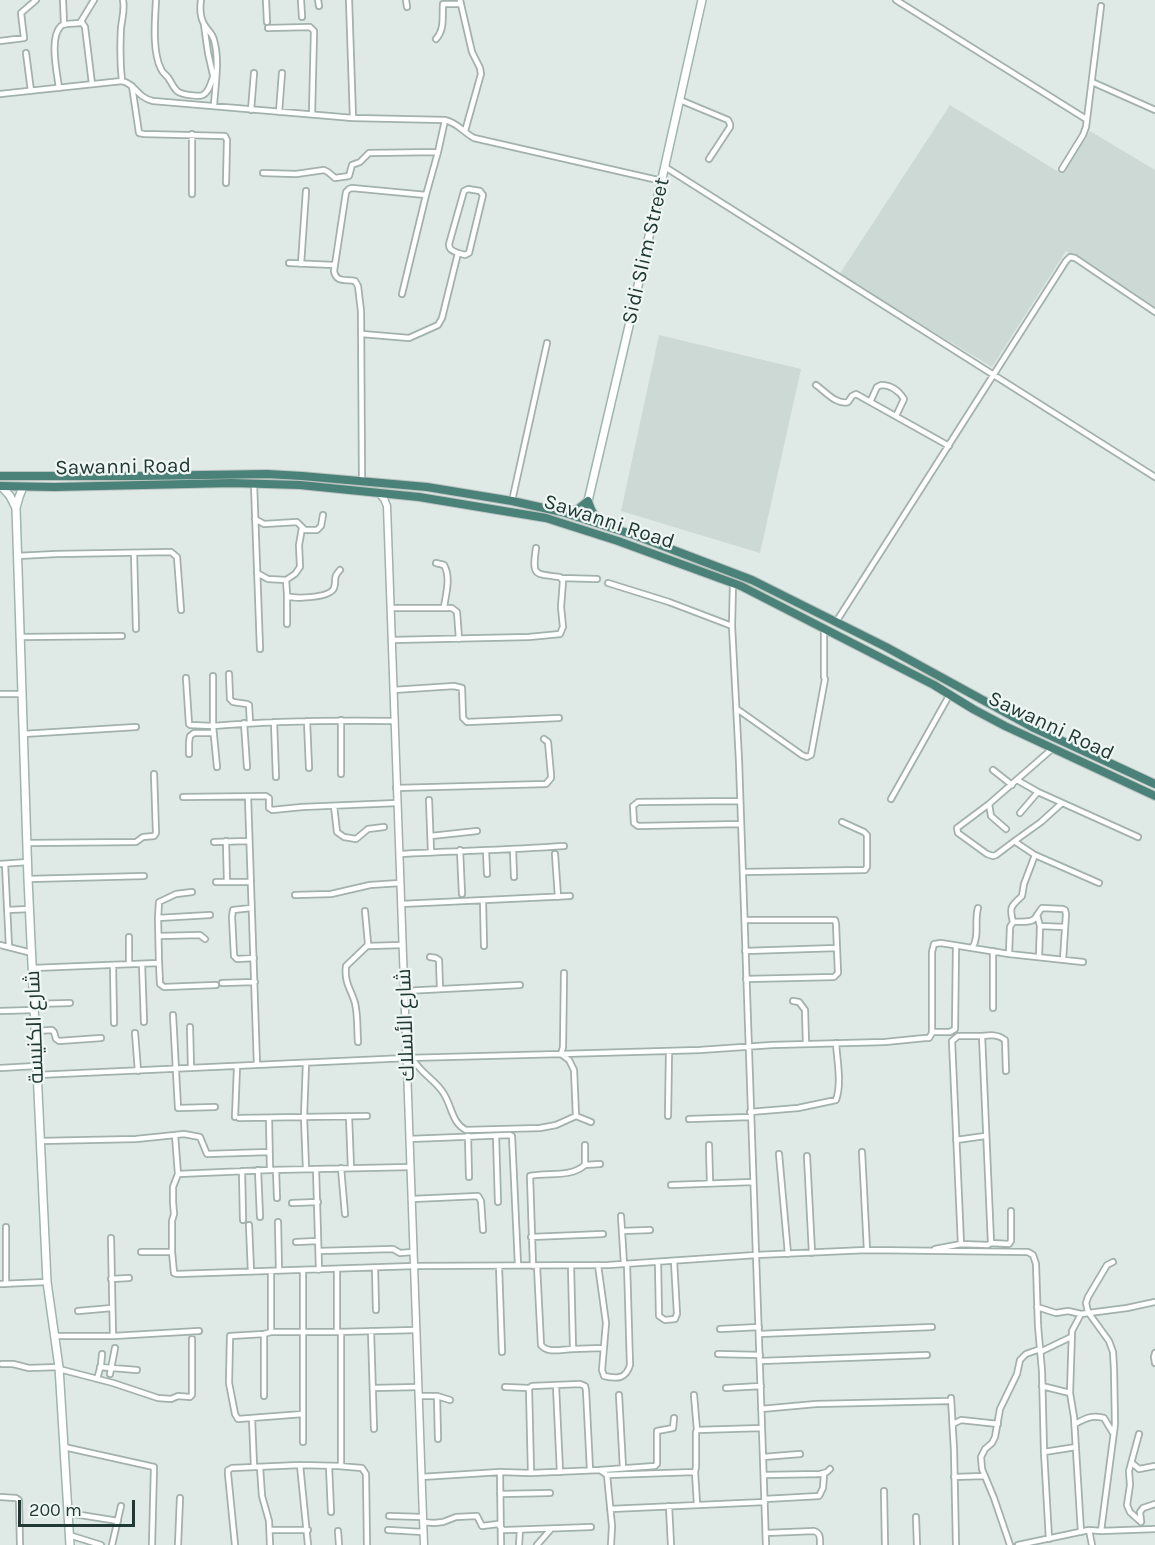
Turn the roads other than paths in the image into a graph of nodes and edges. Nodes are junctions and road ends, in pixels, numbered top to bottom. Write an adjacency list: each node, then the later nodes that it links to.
1 (36, 0): 22 (street)
2 (63, 0): 19 (street)
3 (94, 0): 17 (street)
4 (123, 0): 27 (street)
5 (156, 0): 25 (street)
6 (201, 0): 25 (street)
7 (266, 0): 18 (street)
8 (300, 0): 16 (street)
9 (349, 0): 40 (street)
10 (406, 0): 15 (street)
11 (702, 0): 34 (main road, Sidi Slim Street)
12 (896, 0): 41 (street)
13 (461, 2): 21 (street); 43 (street)
14 (1101, 6): 28 (street)
15 (407, 7)
16 (302, 17)
17 (81, 21): 19 (street); 29 (street)
18 (267, 22)
19 (64, 24): 31 (street)
20 (268, 28): 39 (street)
21 (436, 39)
22 (0, 41)
23 (26, 53): 32 (street)
24 (282, 72): 38 (street)
25 (214, 73): 35 (street)
26 (254, 74): 36 (street)
27 (122, 81): 29 (street); 30 (street)
28 (1092, 82): 37 (street); 41 (street)
29 (92, 84): 31 (street)
30 (132, 86): 35 (street); 44 (street)
31 (58, 88): 32 (street)
32 (31, 91): 33 (street)
33 (0, 94)
34 (680, 100): 46 (street); 47 (main road, Sidi Slim Street)
35 (214, 106): 36 (street)
36 (251, 110): 38 (street)
37 (1155, 110)
38 (279, 112): 39 (street)
39 (312, 114): 40 (street)
40 (353, 117): 42 (street)
41 (1086, 119): 48 (street)
42 (445, 120): 43 (street); 45 (street)
43 (465, 131): 50 (street)
44 (192, 134): 51 (street); 53 (street)
45 (438, 152): 49 (street); 54 (street)
46 (709, 159)
47 (665, 167): 50 (main road, Sidi Slim Street); 63 (street)
48 (1062, 169)
49 (263, 173)
50 (662, 182): 77 (main road, Sidi Slim Street)
51 (226, 183)
52 (306, 191): 57 (street)
53 (192, 194)
54 (426, 195): 58 (street); 59 (street)
55 (459, 253): 55 (street); 61 (street)
56 (289, 263): 57 (street)
57 (301, 264): 58 (street)
58 (334, 265): 61 (street)
59 (402, 294)
60 (1155, 312): 63 (street)
61 (362, 334): 70 (street)
62 (547, 343): 76 (street)
63 (993, 375): 67 (street); 69 (street)
64 (816, 385): 65 (street)
65 (870, 402): 66 (street); 66 (street)
66 (896, 416): 67 (street)
67 (949, 446): 104 (street)
68 (0, 476): 70 (highway, Sawanni Road)
69 (1155, 477)
70 (362, 481): 76 (highway, Sawanni Road)
71 (254, 484): 73 (highway, Sawanni Road); 74 (highway, Sawanni Road); 82 (street)
72 (0, 486): 73 (highway, Sawanni Road); 79 (main road)
73 (24, 488): 79 (main road, شارع الكنيسة)
74 (378, 493): 75 (highway, Sawanni Road); 78 (street)
75 (395, 494): 78 (street); 95 (highway, Sawanni Road)
76 (512, 501): 80 (highway, Sawanni Road)
77 (588, 501): 80 (highway); 83 (highway)
78 (387, 506): 102 (street, شارع الأسلاك)
79 (16, 508): 87 (main road, شارع الكنيسة)
80 (562, 512): 83 (highway, Sawanni Road)
81 (323, 515): 84 (street)
82 (255, 519): 84 (street); 90 (street)
83 (612, 527): 96 (highway, Sawanni Road)
84 (302, 528): 93 (street)
85 (536, 548): 91 (street)
86 (134, 553): 87 (street); 103 (street); 108 (street)
87 (17, 556): 109 (main road, شارع الكنيسة)
88 (436, 563): 101 (street)
89 (340, 570): 98 (street)
90 (257, 573): 93 (street); 113 (street)
91 (561, 578): 92 (street); 111 (street)
92 (597, 579)
93 (286, 580): 98 (street)
94 (608, 583): 106 (street)
95 (733, 583): 97 (highway, Sawanni Road); 106 (street)
96 (765, 586): 97 (highway); 99 (highway, Sawanni Road)
97 (759, 595): 100 (highway, Sawanni Road)
98 (287, 596): 105 (street)
99 (785, 597): 100 (highway); 104 (highway, Sawanni Road)
100 (777, 605): 107 (highway, Sawanni Road)
101 (444, 607): 102 (street); 111 (street)
102 (391, 608): 112 (street, شارع الأسلاك)
103 (181, 610)
104 (836, 622): 143 (highway, Sawanni Road)
105 (287, 624)
106 (732, 626): 121 (street)
107 (824, 628): 120 (highway, Sawanni Road); 121 (street)
108 (136, 629)
109 (20, 636): 110 (street); 119 (main road, شارع الكنيسة)
110 (122, 636)
111 (459, 639): 112 (street)
112 (392, 640): 117 (street, شارع الأسلاك)
113 (260, 649)
114 (229, 674): 127 (street)
115 (213, 676): 128 (street)
116 (186, 678): 128 (street)
117 (393, 690): 122 (street); 125 (street, شارع الأسلاك)
118 (0, 694): 119 (street)
119 (22, 694): 131 (main road, شارع الكنيسة)
120 (950, 694): 133 (highway, Sawanni Road); 150 (street)
121 (736, 709): 152 (street)
122 (559, 718)
123 (340, 720): 124 (street); 125 (street); 140 (street)
124 (307, 721): 126 (street); 137 (street)
125 (395, 721): 145 (street, شارع الأسلاك)
126 (274, 722): 127 (street); 141 (street)
127 (247, 723): 128 (street); 136 (street)
128 (213, 726): 130 (street)
129 (136, 727): 131 (street)
130 (213, 733): 134 (street); 135 (street)
131 (23, 734): 169 (main road, شارع الكنيسة)
132 (544, 739): 145 (street)
133 (1052, 749): 142 (street); 147 (highway, Sawanni Road)
134 (189, 754)
135 (217, 767)
136 (247, 768)
137 (309, 768)
138 (993, 770): 144 (street)
139 (154, 774): 169 (street)
140 (341, 774)
141 (276, 777)
142 (1017, 780): 144 (street); 146 (street)
143 (1155, 784)
144 (1012, 785): 155 (street)
145 (396, 788): 153 (street, شارع الأسلاك)
146 (1038, 792): 154 (street); 157 (street)
147 (1155, 796)
148 (183, 797): 149 (street)
149 (248, 797): 156 (street); 166 (street)
150 (891, 799)
151 (429, 800): 163 (street)
152 (740, 801): 159 (street); 159 (street)
153 (397, 803): 156 (street); 175 (street, شارع الأسلاك)
154 (1062, 803): 164 (street); 165 (street)
155 (989, 804): 161 (street); 165 (street)
156 (334, 806): 160 (street)
157 (1020, 813)
158 (842, 822): 180 (street)
159 (741, 824): 180 (street)
160 (384, 828)
161 (1006, 829)
162 (477, 831): 163 (street)
163 (431, 836): 174 (street)
164 (1138, 837)
165 (1016, 840): 177 (street)
166 (249, 841): 168 (street); 187 (street)
167 (214, 842): 168 (street)
168 (226, 842): 186 (street)
169 (27, 843): 178 (main road, شارع الكنيسة)
170 (564, 846): 173 (street)
171 (460, 850): 172 (street); 174 (street); 191 (street)
172 (486, 850): 173 (street); 181 (street)
173 (513, 850): 183 (street)
174 (431, 852): 175 (street)
175 (400, 854): 188 (street, شارع الأسلاك)
176 (555, 854): 194 (street)
177 (1035, 855): 189 (street); 206 (street)
178 (28, 862): 179 (street); 184 (main road, شارع الكنيسة)
179 (3, 864): 200 (street)
180 (743, 872): 205 (street)
181 (487, 874)
182 (144, 876): 184 (street)
183 (514, 877)
184 (28, 879): 199 (main road, شارع الكنيسة)
185 (216, 882): 186 (street)
186 (227, 882): 187 (street)
187 (251, 882): 197 (street)
188 (400, 883): 192 (street); 196 (street, شارع الأسلاك)
189 (1099, 883)
190 (192, 892): 204 (street)
191 (462, 894)
192 (295, 895)
193 (570, 896): 194 (street)
194 (558, 897): 195 (street)
195 (483, 900): 196 (street); 215 (street)
196 (401, 904): 213 (street, شارع الأسلاك)
197 (251, 908): 226 (street); 226 (street)
198 (978, 908): 219 (street)
199 (30, 909): 200 (street); 222 (main road, شارع الكنيسة)
200 (7, 910): 217 (street)
201 (365, 911): 214 (street)
202 (1037, 914): 206 (street); 207 (street); 208 (street)
203 (210, 915): 204 (street)
204 (158, 918): 209 (street)
205 (744, 920): 218 (street); 220 (street)
206 (1013, 922): 223 (street)
207 (1040, 926): 208 (street); 225 (street)
208 (1065, 927): 227 (street)
209 (159, 936): 211 (street); 229 (street)
210 (129, 937): 230 (street)
211 (205, 939)
212 (0, 945): 217 (street)
213 (403, 945): 214 (street); 241 (street, شارع الأسلاك)
214 (366, 946): 256 (street)
215 (484, 946)
216 (956, 946): 219 (street); 252 (street); 252 (street)
217 (9, 947): 222 (street)
218 (837, 948): 220 (street); 235 (street)
219 (972, 948): 221 (street)
220 (745, 951): 235 (street)
221 (993, 951): 223 (street); 245 (street)
222 (32, 953): 233 (main road, شارع الكنيسة)
223 (1009, 954): 225 (street)
224 (430, 957): 240 (street)
225 (1039, 957): 227 (street)
226 (254, 958): 236 (street)
227 (1063, 960): 228 (street)
228 (1083, 962)
229 (159, 963): 231 (street); 238 (street)
230 (129, 964): 231 (street); 232 (street)
231 (142, 964): 248 (street)
232 (112, 965): 233 (street); 249 (street)
233 (33, 968): 244 (main road, شارع الكنيسة)
234 (564, 973): 261 (street)
235 (746, 979): 259 (street)
236 (255, 982): 237 (street); 264 (street)
237 (222, 983)
238 (216, 985)
239 (520, 985): 240 (street)
240 (440, 989): 241 (street)
241 (404, 991): 262 (street, شارع الأسلاك)
242 (793, 1001): 258 (street)
243 (70, 1003): 244 (street)
244 (34, 1007): 246 (street); 251 (main road, شارع الكنيسة)
245 (993, 1008)
246 (0, 1011)
247 (173, 1016): 268 (street)
248 (144, 1022)
249 (114, 1023)
250 (190, 1027): 269 (street)
251 (35, 1031): 255 (street); 265 (main road, شارع الكنيسة)
252 (932, 1032): 257 (street)
253 (135, 1033): 270 (street)
254 (982, 1036): 271 (street); 286 (street); 288 (street)
255 (101, 1038)
256 (358, 1042)
257 (836, 1043): 258 (street); 274 (street)
258 (806, 1044): 259 (street)
259 (748, 1047): 260 (street); 274 (street)
260 (669, 1052): 261 (street); 277 (street)
261 (561, 1054): 262 (street); 276 (street)
262 (410, 1058): 263 (street); 276 (street); 287 (street, شارع الأسلاك)
263 (306, 1063): 264 (street); 278 (street)
264 (257, 1065): 266 (street)
265 (36, 1066): 267 (street); 272 (main road, شارع الكنيسة)
266 (237, 1066): 269 (street); 280 (street)
267 (0, 1068)
268 (175, 1068): 269 (street); 270 (street); 273 (street)
269 (191, 1068)
270 (138, 1071): 272 (street)
271 (1006, 1071)
272 (37, 1075): 289 (main road, شارع الكنيسة)
273 (215, 1107)
274 (751, 1114): 281 (street); 309 (street)
275 (367, 1116): 279 (street)
276 (576, 1116): 282 (street)
277 (668, 1116)
278 (304, 1117): 279 (street); 280 (street); 301 (street)
279 (349, 1117): 300 (street)
280 (268, 1118): 292 (street)
281 (689, 1119)
282 (591, 1122)
283 (176, 1135): 289 (street); 292 (street); 307 (street)
284 (468, 1136): 285 (street); 287 (street); 308 (street)
285 (496, 1136): 315 (street); 350 (street)
286 (985, 1136): 288 (street); 334 (street)
287 (410, 1139): 298 (street, شارع الأسلاك)
288 (956, 1140): 335 (street)
289 (40, 1141): 365 (main road, شارع الكنيسة)
290 (585, 1145): 297 (street)
291 (710, 1145): 310 (street)
292 (269, 1152): 304 (street)
293 (862, 1152): 336 (street)
294 (779, 1154): 343 (street)
295 (807, 1155): 342 (street)
296 (600, 1164): 297 (street)
297 (585, 1165): 329 (street)
298 (411, 1167): 300 (street); 313 (street, شارع الأسلاك)
299 (341, 1168): 300 (street); 302 (street); 318 (street)
300 (351, 1168)
301 (306, 1169): 302 (street); 305 (street)
302 (316, 1169): 314 (street)
303 (258, 1170): 304 (street); 306 (street); 320 (street)
304 (270, 1170): 305 (street)
305 (276, 1170): 312 (street)
306 (242, 1171): 307 (street); 321 (street)
307 (178, 1174): 340 (street)
308 (469, 1177)
309 (753, 1182): 310 (street); 344 (street)
310 (710, 1183): 311 (street)
311 (671, 1185)
312 (277, 1198)
313 (412, 1199): 325 (street); 341 (street, شارع الأسلاك)
314 (318, 1202): 316 (street); 332 (street)
315 (498, 1202)
316 (292, 1203)
317 (1011, 1211): 334 (street)
318 (345, 1214)
319 (621, 1216): 327 (street)
320 (260, 1217)
321 (243, 1220)
322 (278, 1222): 360 (street)
323 (249, 1225): 361 (street)
324 (6, 1227): 331 (street)
325 (483, 1230)
326 (650, 1230): 327 (street)
327 (622, 1231): 348 (street)
328 (603, 1234): 329 (street)
329 (531, 1237): 354 (street)
330 (111, 1238): 364 (street)
331 (3, 1240): 349 (street)
332 (318, 1241): 333 (street); 338 (street)
333 (296, 1242)
334 (991, 1243): 335 (street)
335 (961, 1245): 337 (street)
336 (867, 1250): 337 (street); 342 (street)
337 (930, 1250): 368 (street)
338 (319, 1251): 341 (street); 359 (street)
339 (141, 1252): 340 (street)
340 (172, 1252): 361 (street)
341 (413, 1252): 352 (street, شارع الأسلاك)
342 (812, 1253): 343 (street)
343 (788, 1254): 344 (street)
344 (756, 1255): 345 (street); 374 (street)
345 (674, 1261): 346 (street); 346 (street)
346 (658, 1262): 348 (street)
347 (1113, 1262): 372 (street)
348 (626, 1264): 351 (street); 390 (street)
349 (3, 1265): 366 (street)
350 (518, 1265): 353 (street); 354 (street)
351 (598, 1265): 355 (street); 390 (street)
352 (414, 1266): 353 (street); 356 (street); 377 (street, شارع الأسلاك)
353 (499, 1266): 393 (street)
354 (535, 1266): 355 (street); 391 (street)
355 (571, 1266): 391 (street)
356 (375, 1268): 357 (street); 370 (street)
357 (337, 1269): 359 (street); 382 (street)
358 (303, 1270): 359 (street); 360 (street); 379 (street)
359 (319, 1270)
360 (279, 1271): 362 (street)
361 (251, 1272): 362 (street)
362 (271, 1272): 381 (street)
363 (129, 1278): 364 (street)
364 (111, 1279): 369 (street)
365 (46, 1282): 366 (street); 385 (main road, شارع الكنيسة)
366 (3, 1284)
367 (1155, 1302): 372 (street)
368 (1037, 1307): 373 (street); 392 (street)
369 (112, 1308): 371 (street); 386 (street)
370 (376, 1310)
371 (78, 1311)
372 (1088, 1312): 373 (street); 433 (street)
373 (1081, 1314): 387 (street)
374 (759, 1327): 376 (street); 384 (street)
375 (932, 1327): 384 (street)
376 (720, 1329)
377 (416, 1330): 380 (street); 411 (street, شارع الأسلاك)
378 (199, 1331): 386 (street)
379 (303, 1331): 381 (street); 382 (street); 424 (street)
380 (371, 1331): 382 (street); 413 (street)
381 (271, 1332): 383 (street)
382 (339, 1332): 445 (street)
383 (264, 1334): 419 (street); 426 (street)
384 (759, 1334): 398 (street)
385 (55, 1336): 386 (street); 403 (main road, شارع الكنيسة)
386 (113, 1336)
387 (1071, 1337): 392 (street); 416 (street)
388 (192, 1339): 407 (street)
389 (116, 1348): 404 (street)
390 (603, 1348): 391 (street)
391 (573, 1349)
392 (1040, 1350): 410 (street); 429 (street)
393 (502, 1352)
394 (1155, 1353): 400 (street)
395 (102, 1354): 402 (street)
396 (718, 1354): 398 (street)
397 (927, 1354): 399 (street)
398 (760, 1355): 399 (street)
399 (760, 1361): 409 (street)
400 (1155, 1363)
401 (2, 1364): 403 (street)
402 (100, 1367): 404 (street); 407 (street)
403 (59, 1368): 407 (street); 438 (main road, شارع الكنيسة)
404 (112, 1368): 405 (street); 406 (street)
405 (137, 1370)
406 (110, 1374)
407 (97, 1379)
408 (556, 1386): 414 (street); 450 (street); 453 (street)
409 (761, 1386): 415 (street); 423 (street)
410 (1042, 1386): 416 (street); 439 (street)
411 (418, 1387): 413 (street); 420 (street, شارع الأسلاك)
412 (505, 1387): 414 (street)
413 (373, 1388): 431 (street)
414 (529, 1388): 455 (street)
415 (726, 1388)
416 (1070, 1393): 428 (street)
417 (619, 1395): 448 (street)
418 (694, 1395): 432 (street)
419 (264, 1396)
420 (418, 1396): 421 (street); 460 (street, شارع الأسلاك)
421 (437, 1396): 422 (street); 435 (street)
422 (450, 1400)
423 (761, 1409): 427 (street); 430 (street)
424 (303, 1414): 426 (street); 436 (street)
425 (674, 1418): 448 (street)
426 (252, 1419): 447 (street)
427 (953, 1424): 429 (street); 461 (street)
428 (1075, 1424): 433 (street); 437 (street)
429 (998, 1425): 459 (street)
430 (762, 1428): 432 (street); 441 (street)
431 (374, 1429)
432 (697, 1430): 454 (street)
433 (1114, 1434): 491 (street)
434 (1139, 1434): 442 (street)
435 (438, 1439)
436 (303, 1442)
437 (1076, 1447): 439 (street); 493 (street)
438 (64, 1448): 474 (main road, شارع الكنيسة); 501 (street)
439 (1044, 1452): 496 (street)
440 (800, 1454): 441 (street)
441 (763, 1457): 458 (street)
442 (1132, 1463): 446 (street); 479 (street)
443 (300, 1465): 444 (street); 447 (street); 485 (street)
444 (329, 1466): 445 (street); 473 (street)
445 (338, 1466): 507 (street)
446 (1155, 1466)
447 (257, 1467): 484 (street); 503 (street)
448 (622, 1468): 451 (street)
449 (830, 1469): 456 (street)
450 (590, 1470): 451 (street); 453 (street)
451 (600, 1470): 457 (street)
452 (500, 1472): 455 (street); 460 (street); 464 (street)
453 (560, 1472): 455 (street)
454 (695, 1472): 457 (street); 468 (street)
455 (531, 1473)
456 (824, 1473): 458 (street); 467 (street)
457 (608, 1475): 472 (street)
458 (764, 1475): 467 (street)
459 (986, 1476): 461 (street); 519 (street)
460 (421, 1477): 477 (street, شارع الأسلاك)
461 (954, 1477): 518 (street)
462 (884, 1491): 516 (street)
463 (550, 1493): 464 (street)
464 (500, 1494): 480 (street)
465 (0, 1497): 497 (street)
466 (180, 1498): 502 (street)
467 (765, 1501): 468 (street); 494 (street)
468 (697, 1504): 471 (street)
469 (1155, 1504): 479 (street)
470 (121, 1506): 478 (street)
471 (669, 1506): 472 (street); 513 (street)
472 (610, 1509): 512 (street)
473 (331, 1512)
474 (68, 1513): 478 (street); 495 (main road, شارع الكنيسة)
475 (389, 1516): 477 (street)
476 (916, 1517): 517 (street)
477 (423, 1520): 480 (street); 492 (street, شارع الأسلاك)
478 (118, 1521): 500 (street)
479 (1141, 1522): 489 (street)
480 (501, 1527): 487 (street); 509 (street)
481 (591, 1527): 482 (street)
482 (551, 1529): 487 (street); 511 (street)
483 (1155, 1529): 489 (street)
484 (270, 1530): 485 (street); 504 (street)
485 (308, 1530): 505 (street)
486 (388, 1530): 492 (street)
487 (520, 1530): 510 (street)
488 (1089, 1530): 491 (street); 493 (street); 521 (street)
489 (1141, 1530): 491 (street)
490 (338, 1531): 506 (street)
491 (1101, 1531)
492 (423, 1532): 508 (street, شارع الأسلاك)
493 (1081, 1532): 496 (street)
494 (766, 1533): 514 (street); 515 (street)
495 (69, 1535): 498 (main road, شارع الكنيسة); 499 (street)
496 (1049, 1539): 520 (street)
497 (20, 1545)
498 (70, 1545)
499 (101, 1545)
500 (112, 1545)
501 (152, 1545)
502 (178, 1545)
503 (235, 1545)
504 (270, 1545)
505 (308, 1545)
506 (339, 1545)
507 (367, 1545)
508 (424, 1545)
509 (501, 1545)
510 (519, 1545)
511 (537, 1545)
512 (611, 1545)
513 (671, 1545)
514 (766, 1545)
515 (820, 1545)
516 (885, 1545)
517 (917, 1545)
518 (956, 1545)
519 (1010, 1545)
520 (1017, 1545)
521 (1092, 1545)

